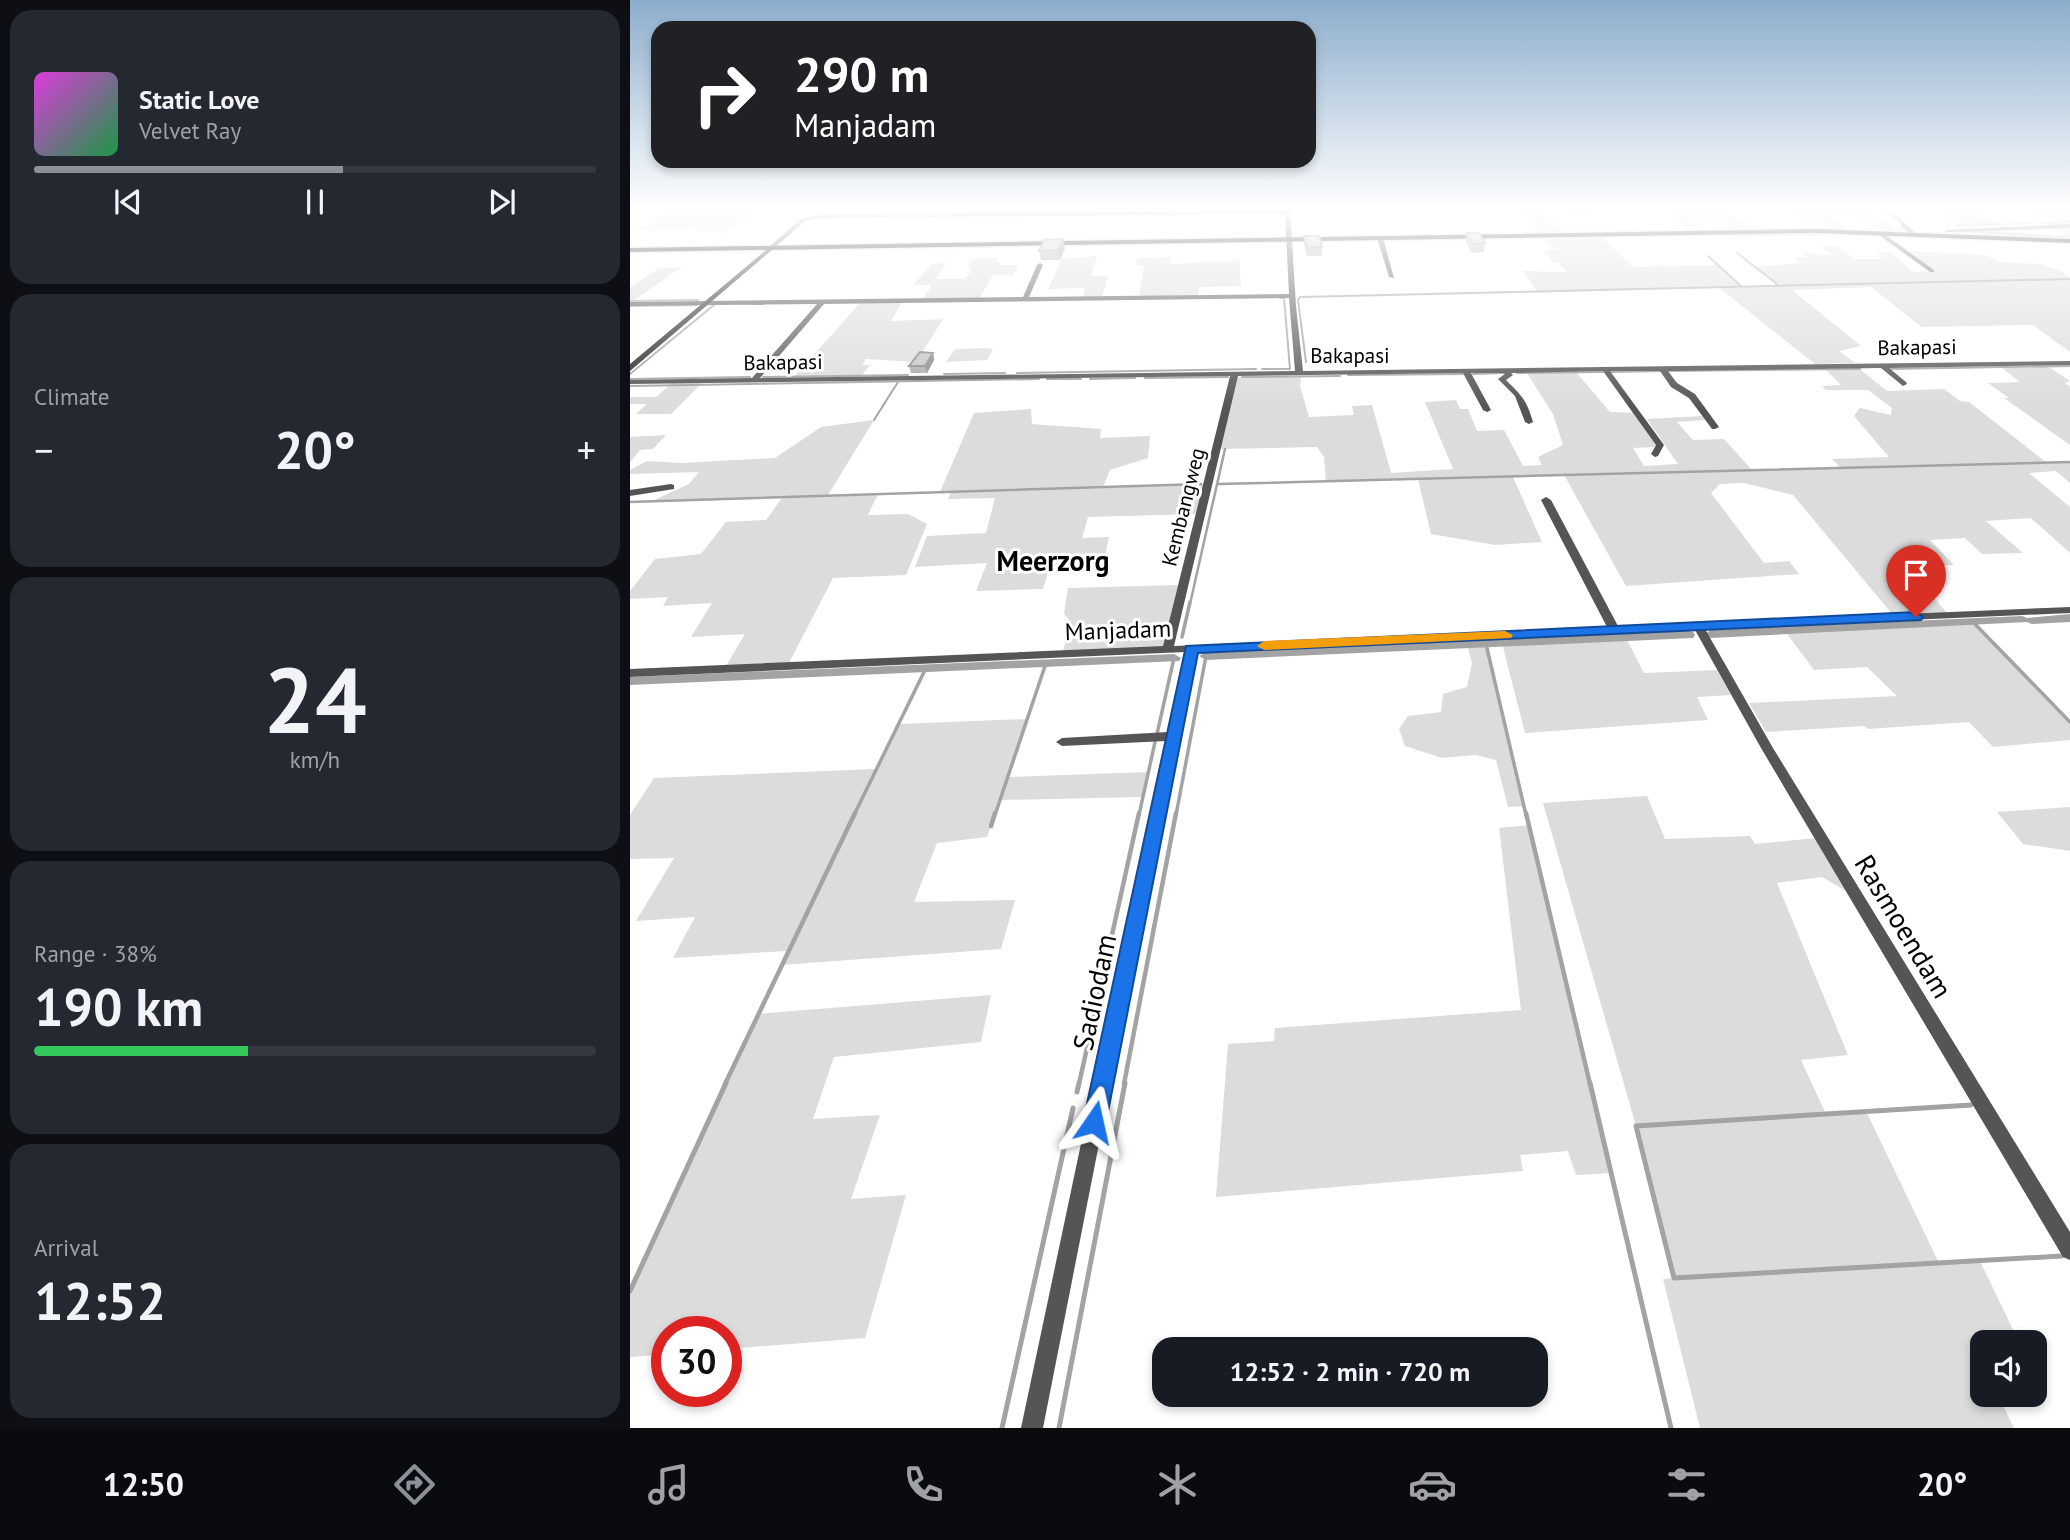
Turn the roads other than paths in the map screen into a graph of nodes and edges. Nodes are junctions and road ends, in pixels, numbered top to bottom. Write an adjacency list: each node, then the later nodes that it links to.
1 (740, 275): 6 (street)
2 (1036, 275): 5 (street)
3 (1291, 275): 4 (street)
4 (1292, 296): 5 (street); 16 (street)
5 (1025, 299): 7 (street)
6 (706, 303): 7 (street); 8 (street); 11 (street)
7 (821, 303): 18 (street)
8 (630, 304)
9 (2070, 363): 10 (street, Bakapasi)
10 (1882, 365): 13 (street, Bakapasi); 20 (street)
11 (630, 368)
12 (1605, 369): 13 (street, Bakapasi); 15 (street, Bakapasi); 24 (street)
13 (1663, 369): 23 (street)
14 (1466, 371): 15 (street, Bakapasi); 16 (street, Bakapasi); 21 (street)
15 (1506, 371): 22 (street)
16 (1299, 372): 17 (street, Bakapasi)
17 (1235, 373): 18 (street, Bakapasi); 31 (street, Kembangweg)
18 (754, 380): 19 (street, Bakapasi)
19 (630, 382)
20 (1903, 384)
21 (1487, 410)
22 (1529, 422)
23 (1715, 427)
24 (1655, 454)
25 (671, 487): 26 (street)
26 (630, 493)
27 (1546, 500): 30 (street)
28 (2070, 610): 29 (street, Manjadam)
29 (1698, 626): 30 (street, Manjadam); 36 (street, Rasmoendam)
30 (1614, 630): 32 (street, Manjadam)
31 (1168, 649): 32 (street, Manjadam); 33 (street, Manjadam)
32 (1191, 649): 34 (street, Sadiodam)
33 (630, 673)
34 (1173, 736): 35 (street); 37 (street, Sadiodam)
35 (1062, 742)
36 (2070, 1250)
37 (1032, 1428)

